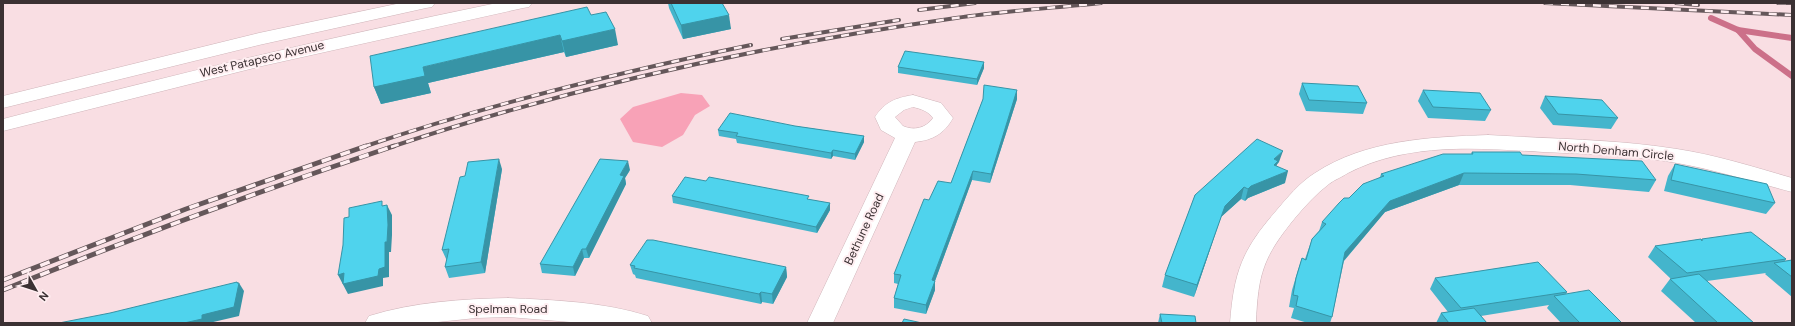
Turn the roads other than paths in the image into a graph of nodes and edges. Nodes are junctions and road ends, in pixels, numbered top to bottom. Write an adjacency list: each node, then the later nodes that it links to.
1 (426, 3): 3 (street, West Patapsco Avenue)
2 (523, 3): 4 (street, West Patapsco Avenue)
3 (3, 102)
4 (3, 125)
5 (907, 135): 9 (street, Bethune Road)
6 (1792, 185): 10 (street, North Denham Circle)
7 (378, 323): 8 (street, Spelman Road)
8 (639, 323)
9 (820, 323)
10 (1243, 323)

